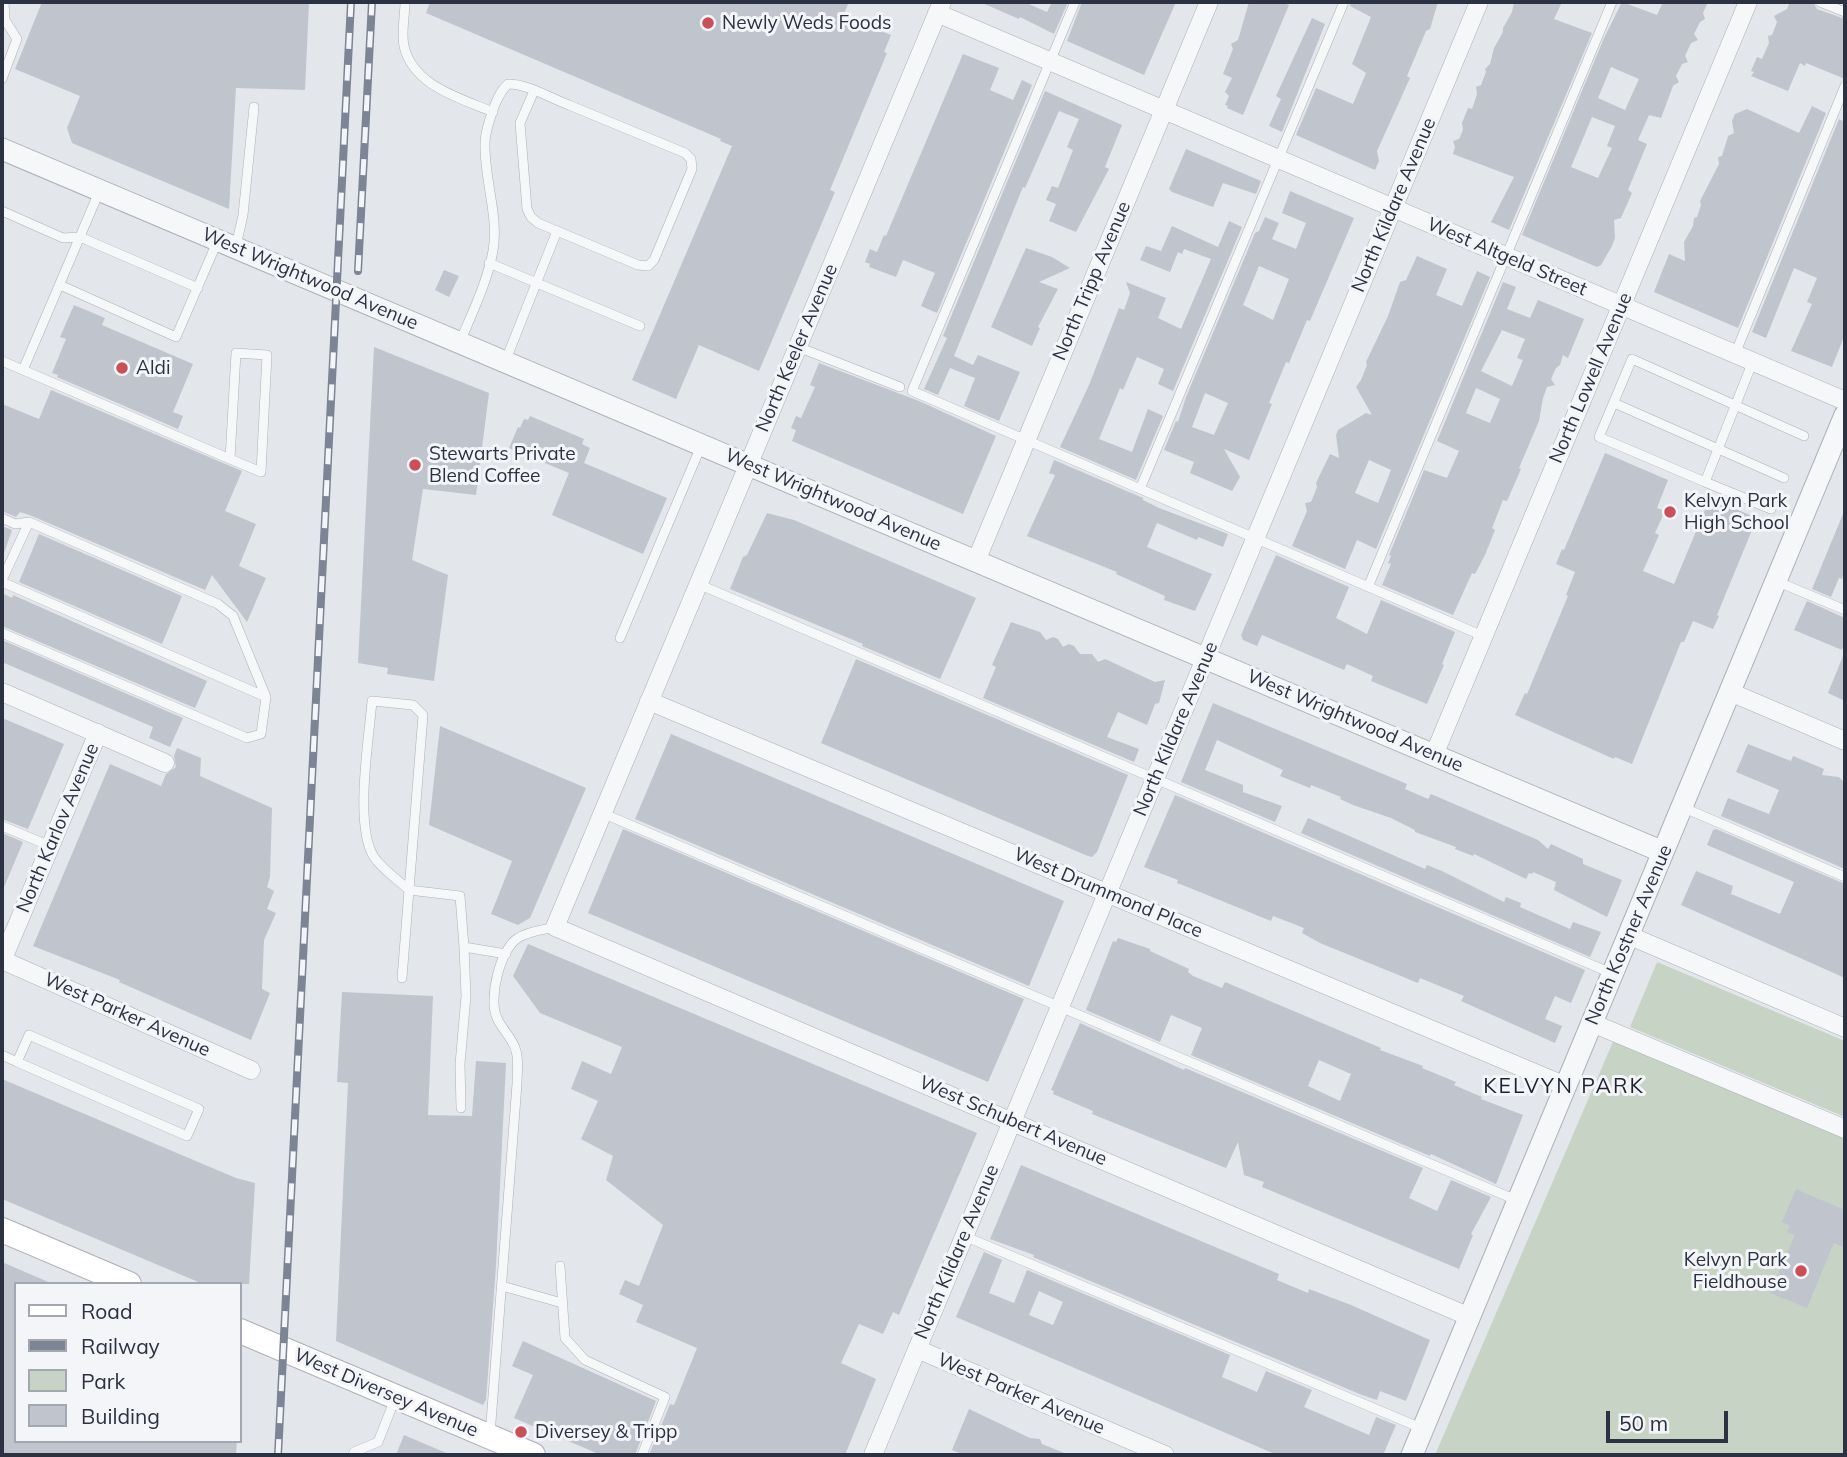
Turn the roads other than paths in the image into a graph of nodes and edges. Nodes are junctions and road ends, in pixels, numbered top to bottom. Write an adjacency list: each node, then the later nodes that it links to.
1 (4, 2): 12 (lane)
2 (405, 2): 19 (lane)
3 (1075, 2): 13 (lane)
4 (1209, 2): 18 (street, North Tripp Avenue)
5 (1344, 2): 21 (lane)
6 (1479, 2): 23 (street, North Kildare Avenue)
7 (1612, 2): 28 (lane)
8 (1748, 2): 33 (street, North Lowell Avenue)
9 (1820, 2): 11 (lane)
10 (940, 7): 13 (street, West Altgeld Street); 36 (street, North Keeler Avenue)
11 (1845, 12)
12 (5, 62): 14 (lane)
13 (1050, 62): 18 (street, West Altgeld Street); 48 (lane)
14 (2, 79)
15 (1845, 86): 37 (lane)
16 (534, 91): 19 (lane); 25 (lane); 25 (lane)
17 (254, 107): 27 (lane)
18 (1164, 111): 21 (street, West Altgeld Street); 48 (street, North Tripp Avenue)
19 (492, 112): 29 (lane)
20 (2, 149): 22 (street, West Wrightwood Avenue)
21 (1278, 160): 23 (street, West Altgeld Street); 56 (lane)
22 (100, 190): 26 (lane); 27 (street, West Wrightwood Avenue)
23 (1392, 209): 28 (street, West Altgeld Street); 60 (street, North Kildare Avenue)
24 (2, 211): 26 (lane)
25 (558, 231): 30 (lane)
26 (80, 237): 31 (lane); 32 (lane)
27 (227, 244): 32 (lane); 35 (street, West Wrightwood Avenue)
28 (1505, 257): 33 (street, West Altgeld Street); 65 (lane)
29 (489, 263): 30 (lane); 35 (lane)
30 (537, 283): 34 (lane); 40 (lane)
31 (60, 285): 32 (lane); 41 (lane)
32 (198, 288)
33 (1621, 305): 37 (street, West Altgeld Street); 68 (street, North Lowell Avenue)
34 (640, 326)
35 (460, 342): 40 (street, West Wrightwood Avenue)
36 (798, 347): 42 (lane); 53 (street, North Keeler Avenue)
37 (1735, 354): 39 (street, West Altgeld Street)
38 (2, 361): 41 (lane)
39 (1753, 361): 43 (street, West Altgeld Street); 45 (lane)
40 (505, 362): 49 (street, West Wrightwood Avenue)
41 (23, 370): 52 (lane)
42 (900, 387)
43 (1845, 401)
44 (1614, 403): 45 (lane); 51 (lane); 55 (lane)
45 (1735, 406): 47 (lane); 51 (lane)
46 (1845, 415): 50 (street, North Kostner Avenue)
47 (1804, 436)
48 (1026, 440): 56 (lane); 61 (street, North Tripp Avenue)
49 (702, 445): 53 (street, West Wrightwood Avenue); 69 (lane)
50 (1839, 446): 63 (street, North Kostner Avenue)
51 (1718, 449): 54 (lane); 55 (lane)
52 (230, 459): 52 (lane)
53 (748, 465): 61 (street, West Wrightwood Avenue); 64 (street, North Keeler Avenue)
54 (1784, 478)
55 (1704, 482): 57 (lane)
56 (1140, 489): 60 (lane)
57 (1771, 509)
58 (2, 518): 59 (lane)
59 (29, 522): 62 (lane); 73 (lane)
60 (1255, 538): 65 (lane); 70 (street, North Kildare Avenue)
61 (976, 561): 70 (street, West Wrightwood Avenue)
62 (2, 581): 73 (lane)
63 (1776, 581): 66 (lane); 72 (street, North Kostner Avenue)
64 (698, 584): 74 (street, North Keeler Avenue); 79 (lane)
65 (1368, 587): 68 (lane)
66 (1845, 610)
67 (2, 633): 73 (lane)
68 (1483, 636): 77 (street, North Lowell Avenue)
69 (620, 638)
70 (1205, 658): 77 (street, West Wrightwood Avenue); 79 (street, North Kildare Avenue)
71 (2, 692): 75 (street)
72 (1730, 692): 76 (street); 80 (street, North Kostner Avenue)
73 (265, 697)
74 (649, 701): 81 (street, North Keeler Avenue); 87 (street, West Drummond Place)
75 (98, 733): 78 (street); 83 (street, North Karlov Avenue)
76 (1845, 741)
77 (1434, 755): 84 (street, West Wrightwood Avenue)
78 (165, 763)
79 (1155, 778): 87 (street, North Kildare Avenue); 93 (lane)
80 (1682, 807): 84 (street, North Kostner Avenue); 85 (lane)
81 (602, 813): 88 (street, North Keeler Avenue); 95 (lane)
82 (2, 826): 83 (lane)
83 (50, 846): 92 (street, North Karlov Avenue)
84 (1664, 852): 89 (street, North Kostner Avenue)
85 (1845, 877)
86 (409, 890): 86 (lane); 90 (lane); 94 (lane)
87 (1107, 893): 95 (street, North Kildare Avenue); 101 (street, West Drummond Place)
88 (555, 927): 91 (lane); 103 (street, West Schubert Avenue)
89 (1628, 936): 93 (street, North Kostner Avenue); 97 (street)
90 (464, 947): 91 (lane); 102 (lane)
91 (506, 954): 110 (lane)
92 (2, 961): 100 (street, West Parker Avenue)
93 (1613, 973): 96 (street, North Kostner Avenue)
94 (402, 978)
95 (1060, 1007): 103 (street, North Kildare Avenue); 105 (lane)
96 (1592, 1023): 101 (street, North Kostner Avenue); 104 (street)
97 (1845, 1028)
98 (2, 1055): 99 (lane)
99 (17, 1062): 99 (lane)
100 (251, 1070)
101 (1566, 1086): 105 (street, North Kostner Avenue)
102 (461, 1108)
103 (1012, 1121): 107 (street, North Kildare Avenue); 112 (street, West Schubert Avenue)
104 (1845, 1129)
105 (1518, 1201): 112 (street, North Kostner Avenue)
106 (2, 1230): 109 (main road)
107 (964, 1236): 114 (street, North Kildare Avenue); 116 (lane)
108 (560, 1266): 111 (lane)
109 (124, 1282)
110 (502, 1286): 111 (lane); 117 (lane)
111 (562, 1303): 120 (lane)
112 (1470, 1317): 116 (street, North Kostner Avenue)
113 (242, 1332): 115 (main road, West Diversey Avenue)
114 (917, 1349): 121 (street, North Kildare Avenue); 122 (street, West Parker Avenue)
115 (395, 1397): 117 (main road, West Diversey Avenue); 118 (lane)
116 (1423, 1429): 123 (street, North Kostner Avenue)
117 (490, 1437): 119 (main road, West Diversey Avenue)
118 (353, 1455)
119 (533, 1455)
120 (642, 1455)
121 (873, 1455)
122 (1165, 1455)
123 (1412, 1455)

